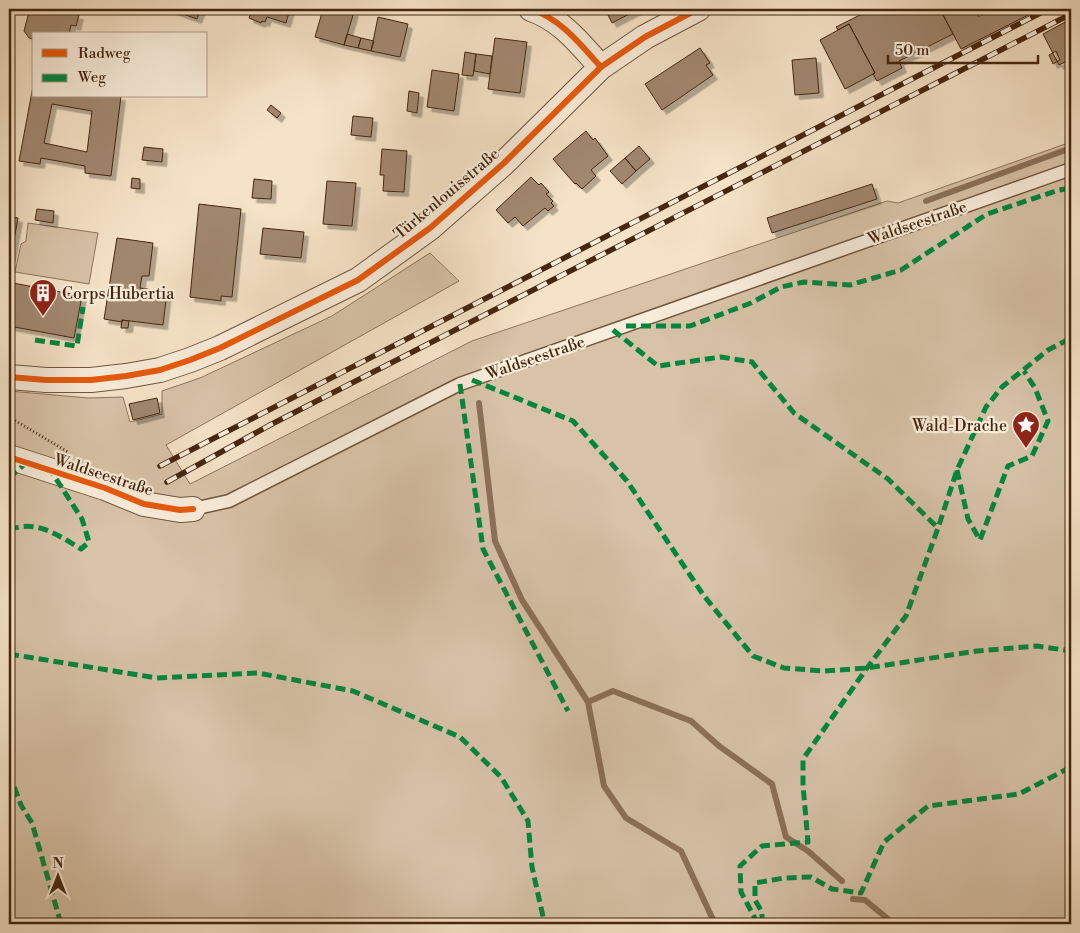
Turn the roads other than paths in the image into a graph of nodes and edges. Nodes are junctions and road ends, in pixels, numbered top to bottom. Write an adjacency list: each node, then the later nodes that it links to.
1 (531, 9): 3 (street)
2 (698, 9): 3 (street, Türkenlouisstraße)
3 (601, 67): 5 (street, Türkenlouisstraße)
4 (1071, 168): 7 (lane, Waldseestraße)
5 (9, 377)
6 (9, 457): 7 (street, Waldseestraße)
7 (193, 509)

